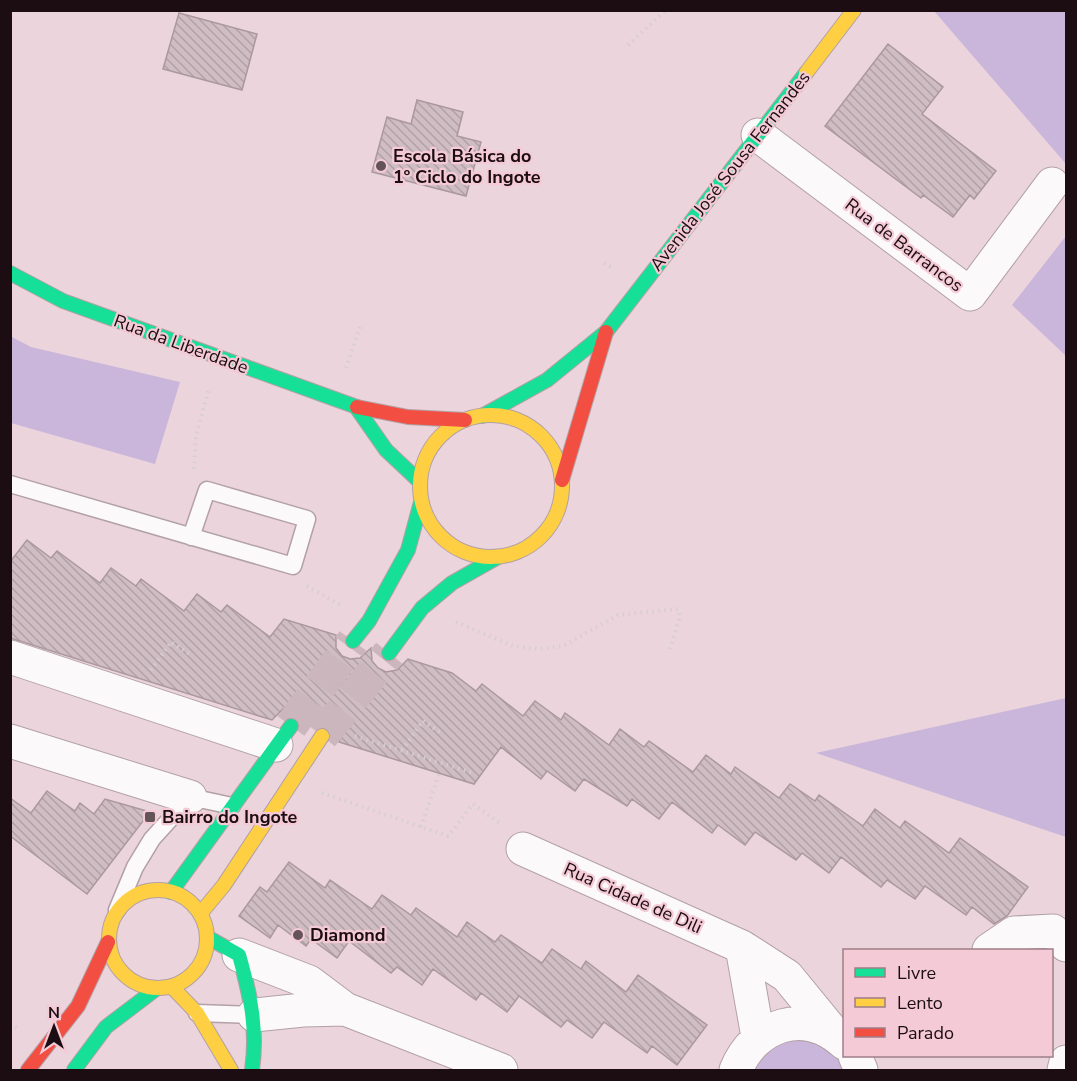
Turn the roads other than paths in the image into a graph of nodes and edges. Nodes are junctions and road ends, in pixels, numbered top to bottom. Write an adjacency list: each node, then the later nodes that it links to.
1 (854, 10): 2 (street, Avenida José Sousa Fernandes)
2 (758, 135): 3 (street, Rua de Barrancos); 5 (street, Avenida José Sousa Fernandes)
3 (1052, 184)
4 (10, 273): 6 (street, Rua da Liberdade)
5 (606, 332): 7 (street, Avenida José Sousa Fernandes); 9 (street, Avenida José Sousa Fernandes)
6 (356, 407): 8 (street, Rua da Liberdade); 10 (street)
7 (482, 416): 8 (street); 9 (street)
8 (465, 420): 10 (street)
9 (562, 480): 14 (street)
10 (419, 481): 12 (street)
11 (10, 484): 13 (lane)
12 (421, 502): 14 (street); 15 (street)
13 (191, 537): 13 (lane)
14 (498, 557): 16 (street)
15 (353, 641)
16 (389, 653)
17 (12, 661): 18 (street)
18 (284, 736): 22 (street)
19 (322, 736): 26 (street)
20 (10, 741): 21 (street)
21 (190, 797): 22 (lane); 25 (lane)
22 (232, 806): 24 (street)
23 (523, 849): 30 (street, Rua Cidade de Dili)
24 (171, 892): 25 (street); 26 (street)
25 (117, 910): 28 (street)
26 (200, 914): 27 (street)
27 (207, 937): 32 (street); 33 (street)
28 (108, 942): 34 (street); 44 (street)
29 (1066, 945): 31 (street)
30 (742, 947): 38 (street); 39 (street, Rua Cidade de Dili)
31 (992, 949)
32 (239, 955): 35 (street); 37 (street)
33 (172, 987): 34 (street); 36 (street)
34 (156, 989): 45 (street)
35 (345, 1009): 37 (street); 42 (street)
36 (196, 1013): 37 (lane); 46 (street)
37 (254, 1015): 47 (street)
38 (758, 1037): 39 (street); 43 (street)
39 (838, 1037)
40 (855, 1057): 49 (street)
41 (1066, 1062): 50 (street)
42 (463, 1064): 48 (street)
43 (735, 1070)
44 (28, 1071)
45 (74, 1071)
46 (231, 1071)
47 (252, 1071)
48 (501, 1071)
49 (861, 1071)
50 (1064, 1071)

